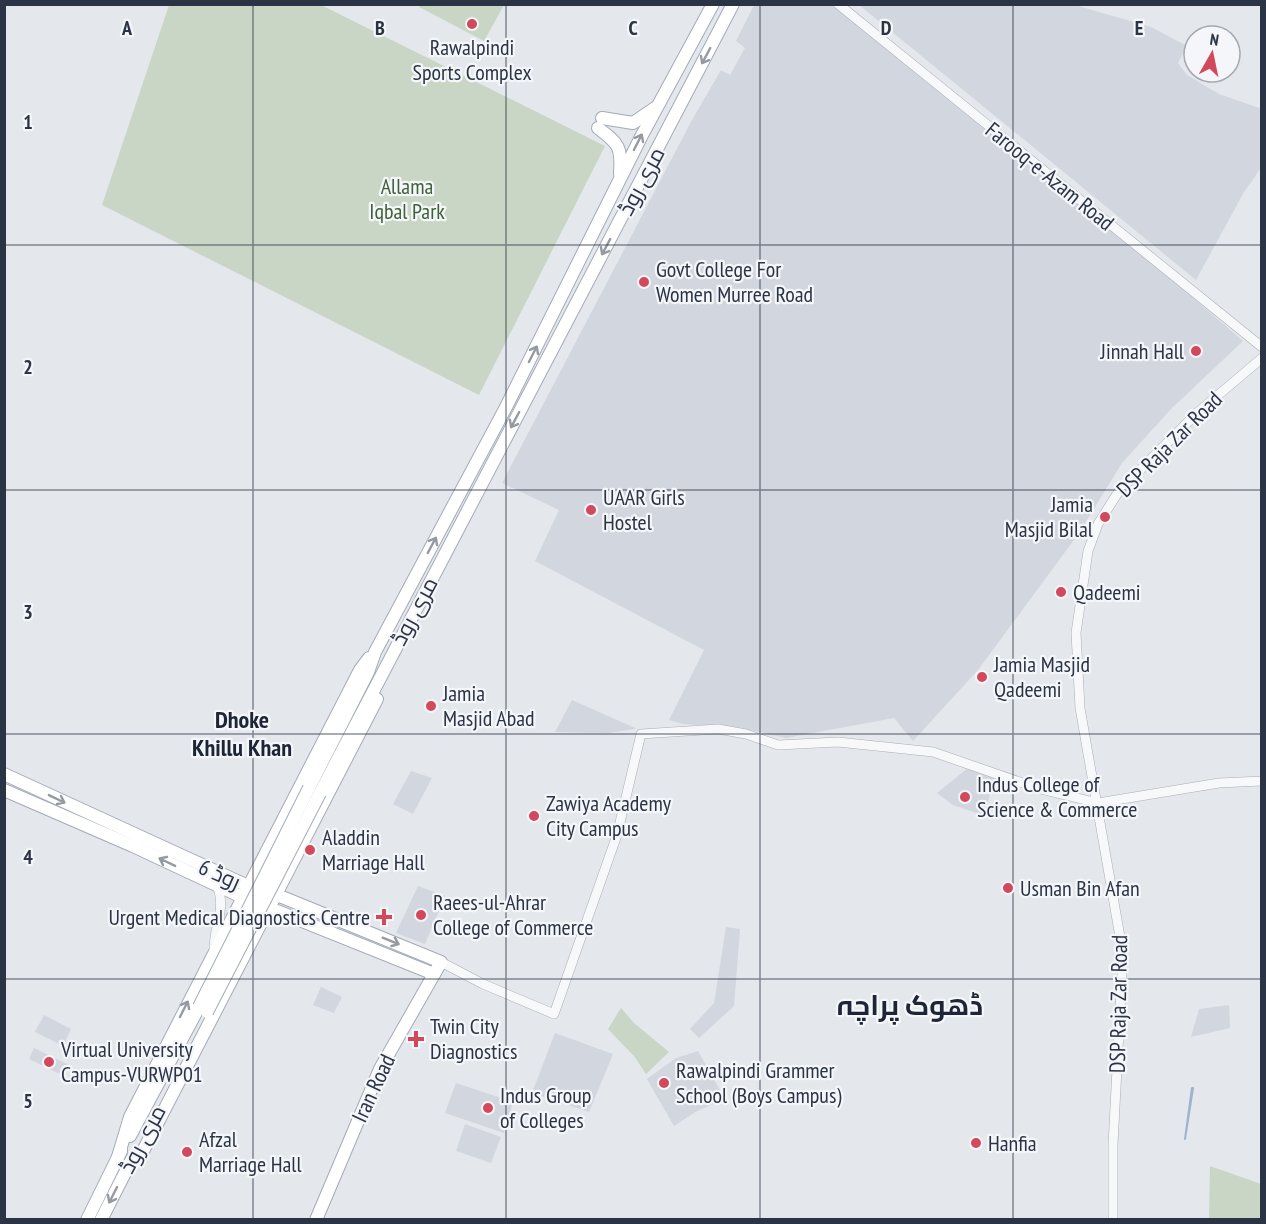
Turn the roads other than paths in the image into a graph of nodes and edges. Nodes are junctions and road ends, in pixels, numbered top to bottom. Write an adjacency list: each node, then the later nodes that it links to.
1 (713, 4): 4 (main road, مری روڈ)
2 (733, 4): 9 (main road, مری روڈ, one-way to 9)
3 (838, 4): 6 (street, Farooq-e-Azam Road)
4 (663, 101): 5 (main road, مری روڈ, one-way to 4); 5 (main road, مری روڈ)
5 (619, 184): 8 (main road, مری روڈ, one-way to 5)
6 (1262, 347)
7 (1262, 358): 14 (street, DSP Raja Zar Road)
8 (375, 652): 13 (main road, مری روڈ); 16 (main road)
9 (391, 655): 13 (main road, مری روڈ); 17 (main road)
10 (4, 774): 16 (main road, روڈ 6, one-way to 16)
11 (1262, 781): 14 (street)
12 (4, 790): 15 (main road, روڈ 6, one-way to 12)
13 (314, 791): 23 (main road, مری روڈ, bridge)
14 (1098, 803): 21 (street); 29 (street, DSP Raja Zar Road)
15 (217, 885): 16 (main road, روڈ 6); 19 (street)
16 (245, 892): 17 (main road, روڈ 6); 18 (main road, روڈ 6); 19 (main road)
17 (277, 896): 18 (main road); 21 (main road, روڈ 6, one-way to 21)
18 (270, 908): 20 (main road); 22 (main road, روڈ 6)
19 (216, 948): 20 (main road); 24 (main road, one-way to 19)
20 (244, 958): 25 (main road)
21 (441, 962): 22 (main road, Iran Road)
22 (434, 974): 28 (main road, Iran Road)
23 (203, 1009): 24 (main road, مری روڈ); 25 (main road, مری روڈ)
24 (118, 1157): 26 (main road, مری روڈ)
25 (129, 1164): 27 (main road, مری روڈ, one-way to 27)
26 (87, 1220)
27 (101, 1220)
28 (316, 1220)
29 (1113, 1220)

